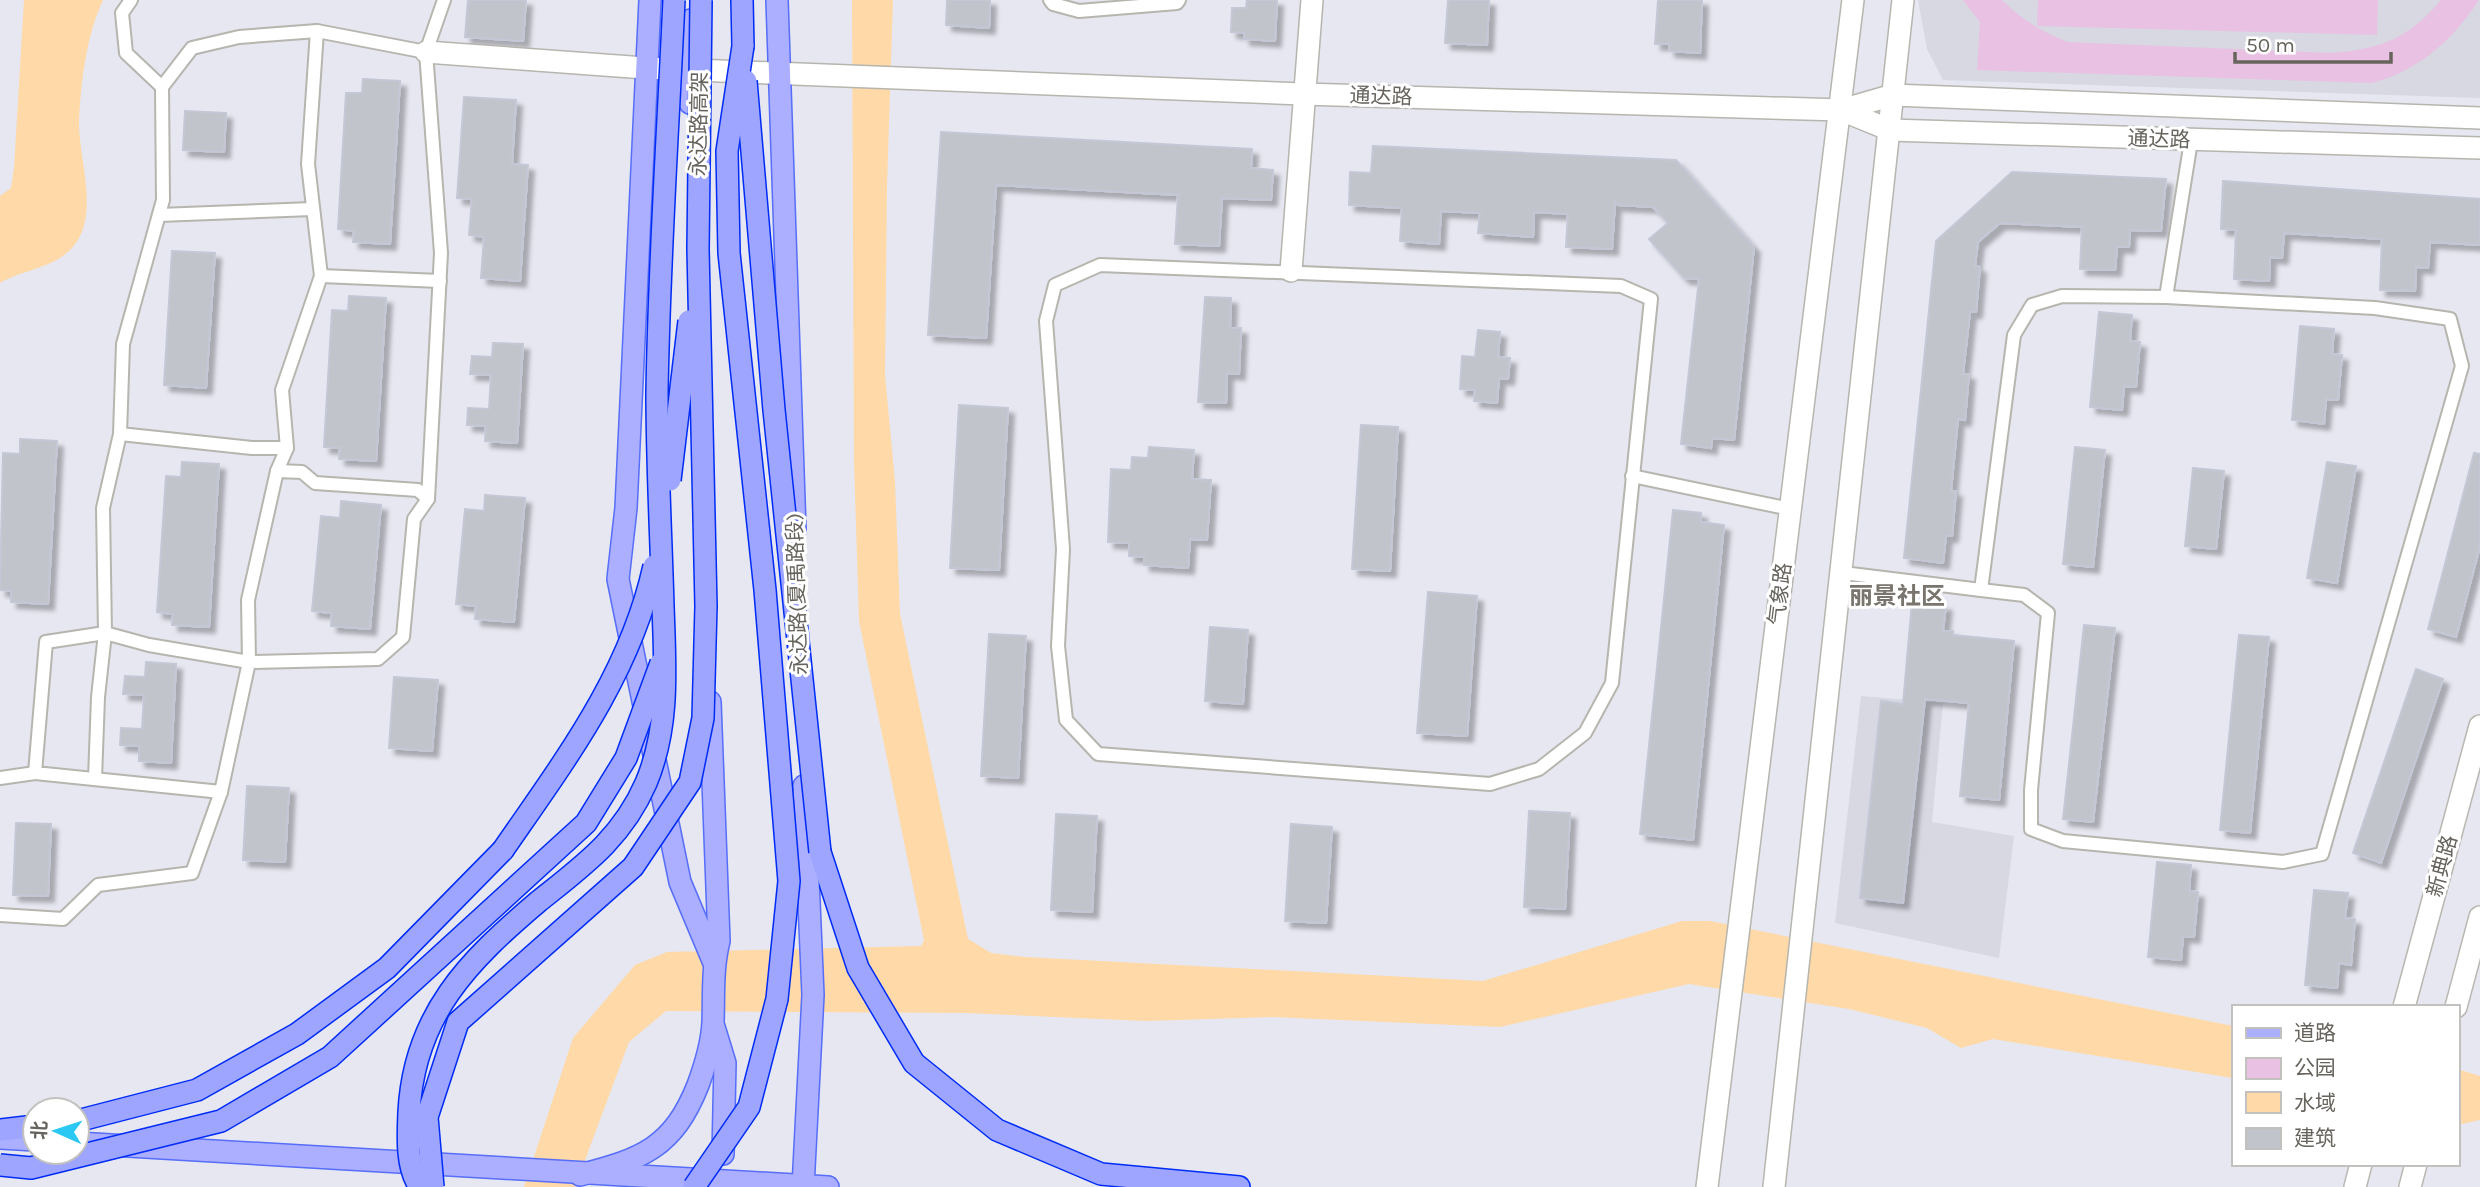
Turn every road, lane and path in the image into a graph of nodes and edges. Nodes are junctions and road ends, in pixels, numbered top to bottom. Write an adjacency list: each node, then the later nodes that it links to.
1 (131, 0): 20 (lane)
2 (444, 0): 16 (lane)
3 (650, 0): 17 (main road)
4 (674, 0): 44 (highway, bridge)
5 (691, 0): 18 (main road)
6 (701, 0): 30 (highway, 永达路高架, bridge)
7 (742, 0): 15 (highway)
8 (777, 0): 19 (main road, 永达路(夏禹路段))
9 (1050, 0): 10 (lane)
10 (1179, 0)
11 (1312, 0): 21 (street)
12 (1853, 0): 23 (street, 气象路)
13 (1903, 0): 22 (street)
14 (317, 31): 16 (lane); 20 (lane); 28 (lane)
15 (743, 46): 71 (highway, bridge); 73 (highway, bridge)
16 (426, 52): 17 (street, 通达路); 33 (lane)
17 (645, 68): 18 (street, 通达路); 53 (main road)
18 (689, 68): 19 (street, 通达路); 53 (main road)
19 (778, 71): 21 (street, 通达路); 68 (main road, 永达路(夏禹路段))
20 (162, 87): 29 (lane)
21 (1303, 94): 23 (street, 通达路); 31 (street)
22 (1893, 95): 23 (street, 通达路); 24 (street, 通达路); 25 (street)
23 (1841, 110): 25 (street, 通达路); 40 (street, 气象路)
24 (2480, 118)
25 (1890, 130): 26 (street, 通达路); 41 (street)
26 (2191, 141): 27 (street, 通达路); 34 (lane)
27 (2480, 148)
28 (312, 209): 29 (lane); 32 (lane)
29 (159, 215): 35 (lane)
30 (698, 249): 57 (highway, bridge); 70 (highway, bridge)
31 (1291, 271): 38 (lane); 38 (lane)
32 (321, 276): 33 (lane); 36 (lane)
33 (440, 281): 39 (lane)
34 (2166, 297): 42 (lane); 42 (lane)
35 (120, 434): 36 (lane); 43 (lane)
36 (288, 448): 37 (lane)
37 (277, 471): 39 (lane); 45 (lane)
38 (1632, 476): 40 (lane)
39 (429, 499): 45 (lane)
40 (1790, 509): 74 (street, 气象路)
41 (1843, 573): 42 (lane); 75 (street)
42 (1981, 590)
43 (106, 633): 45 (lane); 47 (lane); 49 (lane)
44 (664, 654): 63 (highway, bridge); 69 (highway, bridge)
45 (249, 662): 50 (lane)
46 (2480, 726): 54 (street, 新典路)
47 (35, 773): 48 (lane); 49 (lane)
48 (0, 778)
49 (95, 779): 50 (lane)
50 (221, 792): 51 (lane)
51 (0, 915)
52 (2480, 918): 55 (street)
53 (714, 963): 56 (main road)
54 (2405, 1005)
55 (2457, 1005)
56 (713, 1025): 66 (main road); 67 (main road)
57 (91, 1117)
58 (21, 1128): 59 (highway)
59 (0, 1130)
60 (0, 1138): 61 (main road)
61 (21, 1139)
62 (91, 1144): 66 (main road)
63 (0, 1165)
64 (2360, 1166): 76 (street)
65 (2415, 1166): 77 (street)
66 (579, 1175): 67 (main road)
67 (722, 1181): 68 (main road)
68 (803, 1186): 72 (main road)
69 (420, 1187)
70 (433, 1187)
71 (694, 1187)
72 (828, 1187)
73 (1239, 1187)
74 (1707, 1187)
75 (1774, 1187)
76 (2355, 1187)
77 (2410, 1187)

